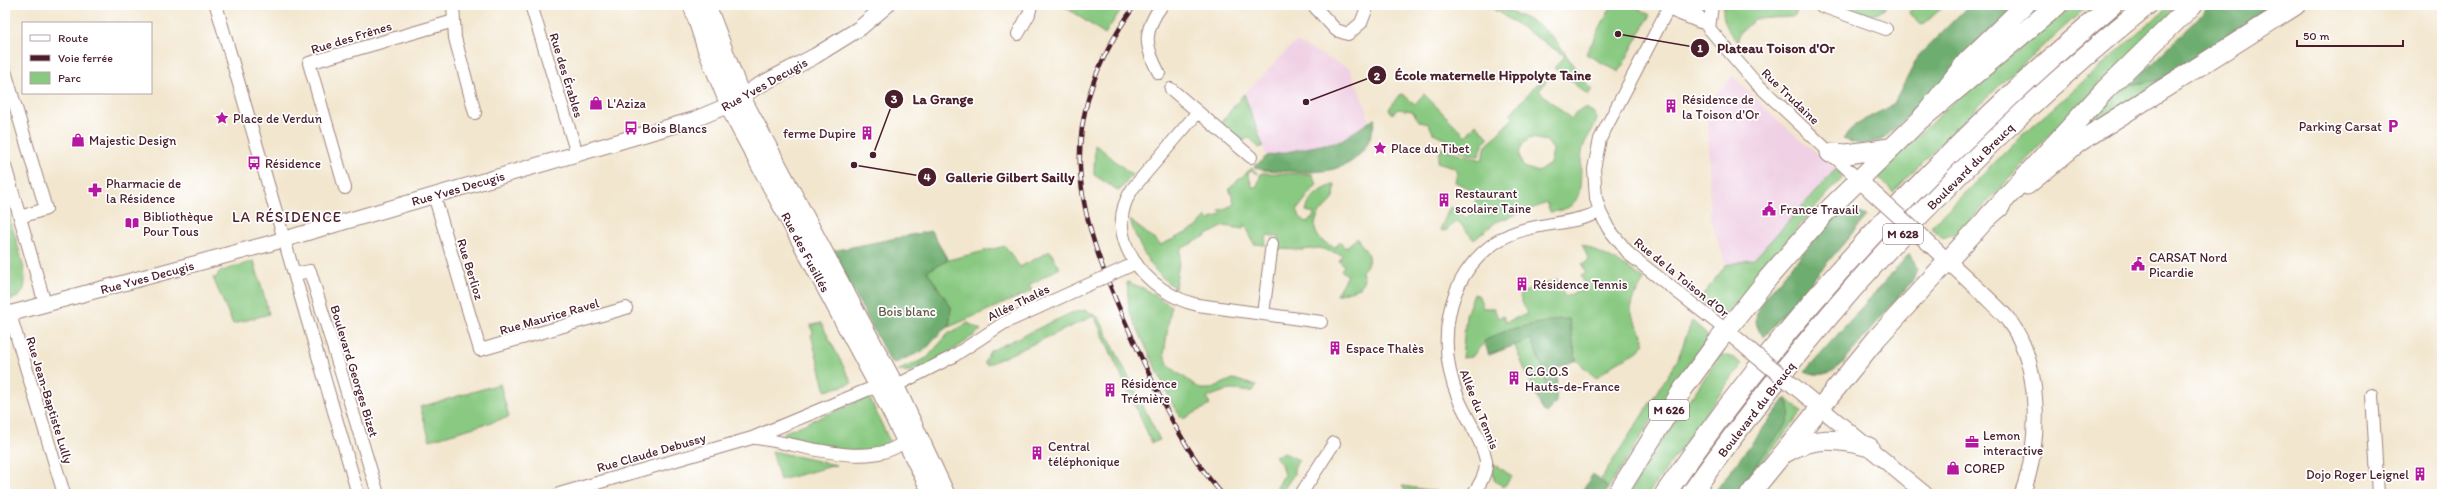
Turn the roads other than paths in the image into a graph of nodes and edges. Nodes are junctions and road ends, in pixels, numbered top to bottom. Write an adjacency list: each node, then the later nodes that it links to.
1 (216, 5): 44 (street)
2 (453, 5): 21 (street)
3 (531, 5): 34 (street, Rue des Érables)
4 (692, 5): 28 (main road, Rue des Fusillés)
5 (707, 5): 28 (main road, Rue des Fusillés)
6 (887, 5): 28 (street, Rue Yves Decugis)
7 (1031, 5): 24 (street)
8 (1162, 5): 26 (street)
9 (1313, 5): 10 (street)
10 (1368, 5)
11 (1689, 5): 22 (street, Rue Trudaine)
12 (1712, 5): 22 (street)
13 (1819, 5): 23 (street)
14 (2025, 5): 31 (main road)
15 (2057, 5): 31 (highway)
16 (2112, 5): 73 (highway, Boulevard du Breucq / M 628)
17 (2147, 5): 74 (highway, Boulevard du Breucq / M 628)
18 (2192, 5): 43 (highway)
19 (2296, 5): 43 (main road)
20 (1669, 7): 22 (street, Rue Trudaine); 41 (street, Rue de la Toison d'Or)
21 (454, 21): 30 (street); 38 (street, Rue des Frênes)
22 (1709, 29): 33 (street, Rue Trudaine)
23 (1886, 29)
24 (1018, 34)
25 (5, 71): 42 (street)
26 (1159, 73)
27 (1171, 89): 29 (street)
28 (735, 102): 34 (street, Rue Yves Decugis); 56 (main road, Rue des Fusillés)
29 (1198, 112): 35 (street); 47 (street)
30 (475, 113)
31 (1923, 117): 32 (main road)
32 (1890, 148): 33 (main road); 37 (main road)
33 (1830, 153): 37 (street, Rue Trudaine)
34 (577, 154): 40 (street, Rue Yves Decugis)
35 (1250, 157)
36 (5, 166): 39 (street)
37 (1858, 179): 46 (street, bridge); 54 (main road, M 626)
38 (345, 188)
39 (9, 196): 42 (street)
40 (434, 196): 44 (street, Rue Yves Decugis); 55 (street, Rue Berlioz)
41 (1600, 212): 54 (street, Rue de la Toison d'Or); 71 (street, Allée du Tennis)
42 (20, 217): 49 (street)
43 (1988, 217): 46 (main road)
44 (284, 239): 48 (street); 49 (street, Rue Yves Decugis)
45 (1272, 244): 51 (street)
46 (1947, 260): 58 (main road); 77 (street)
47 (1136, 263): 51 (street); 56 (street, Allée Thalès, bridge)
48 (295, 274): 65 (street); 66 (street, Boulevard Georges Bizet)
49 (45, 304): 52 (street, Rue Yves Decugis)
50 (626, 308): 55 (street, Rue Maurice Ravel)
51 (1263, 314): 53 (street)
52 (7, 315): 64 (street, Rue Jean-Baptiste Lully)
53 (1321, 322)
54 (1726, 330): 58 (street, bridge); 72 (main road, M 626)
55 (480, 350)
56 (887, 386): 59 (main road, Rue des Fusillés); 60 (street, Rue Claude Debussy)
57 (2372, 394): 78 (street)
58 (1820, 407): 62 (street); 63 (main road)
59 (910, 434): 60 (street, Rue Claude Debussy); 68 (main road, Rue des Fusillés); 69 (main road, Rue des Fusillés)
60 (752, 438): 67 (street, Rue Claude Debussy)
61 (1334, 444): 70 (street)
62 (1869, 447): 63 (main road); 76 (street)
63 (1776, 460): 75 (main road)
64 (64, 494)
65 (358, 494)
66 (378, 494)
67 (559, 494)
68 (932, 494)
69 (946, 494)
70 (1301, 494)
71 (1473, 494)
72 (1617, 494)
73 (1665, 494)
74 (1691, 494)
75 (1750, 494)
76 (1925, 494)
77 (2022, 494)
78 (2378, 494)

